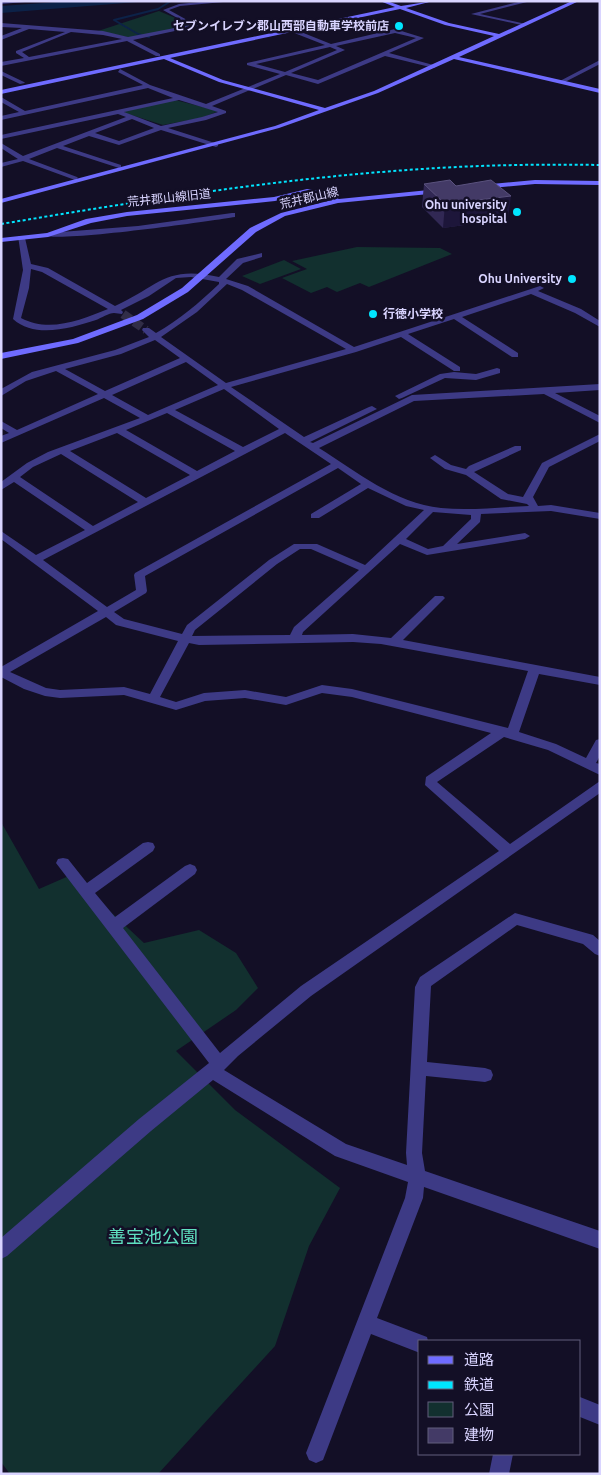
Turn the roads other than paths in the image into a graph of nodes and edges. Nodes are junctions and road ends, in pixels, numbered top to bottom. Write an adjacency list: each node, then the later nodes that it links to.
1 (23, 1): 8 (street)
2 (232, 1): 17 (street)
3 (382, 1): 9 (street)
4 (416, 1): 9 (street)
5 (431, 1): 9 (street)
6 (529, 1): 11 (street)
7 (577, 1): 11 (street)
8 (1, 3)
9 (397, 7): 13 (street); 15 (street)
10 (1, 25): 12 (street)
11 (524, 25): 15 (street)
12 (29, 27): 14 (street); 16 (street)
13 (289, 30): 18 (street); 20 (street)
14 (72, 31): 17 (street); 22 (street)
15 (499, 36): 21 (street)
16 (1, 38)
17 (128, 39): 20 (street); 22 (street)
18 (329, 45): 19 (street); 28 (street); 28 (street)
19 (385, 54): 25 (street); 28 (street)
20 (161, 57): 30 (street); 33 (street); 35 (street)
21 (453, 57): 25 (street); 29 (street)
22 (29, 59): 24 (street)
23 (600, 62): 29 (street)
24 (1, 64)
25 (434, 66): 39 (street)
26 (120, 70): 31 (street)
27 (1, 73): 30 (street)
28 (284, 74): 33 (street)
29 (561, 82): 34 (street)
30 (22, 83): 32 (street)
31 (148, 86): 36 (street); 41 (street)
32 (1, 87)
33 (247, 89): 38 (street); 39 (street)
34 (600, 91)
35 (1, 92)
36 (179, 98): 38 (street); 40 (street)
37 (1, 99): 41 (street)
38 (207, 106): 44 (street)
39 (325, 110): 48 (street)
40 (118, 112): 43 (street); 46 (street)
41 (24, 113): 42 (street)
42 (1, 118)
43 (132, 118): 44 (street); 45 (street)
44 (160, 128): 45 (street); 48 (street)
45 (90, 134): 49 (street)
46 (1, 137)
47 (1, 145): 50 (street)
48 (216, 145): 57 (street)
49 (58, 146): 50 (street); 52 (street)
50 (23, 159): 51 (street); 53 (street)
51 (1, 165)
52 (119, 166)
53 (75, 178)
54 (600, 183): 55 (street)
55 (470, 188)
56 (451, 190): 58 (street, 荒井郡山線)
57 (1, 201)
58 (338, 201): 59 (street, 荒井郡山線旧道); 69 (street, 荒井郡山線)
59 (155, 211): 61 (street, 荒井郡山線旧道); 62 (street)
60 (232, 215): 62 (street)
61 (112, 216): 63 (street); 64 (street, 荒井郡山線旧道)
62 (161, 225): 63 (street)
63 (116, 230): 64 (street)
64 (48, 235): 65 (street, 荒井郡山線旧道)
65 (21, 238): 66 (street, 荒井郡山線旧道); 68 (street)
66 (1, 240)
67 (259, 255): 70 (street)
68 (28, 266): 73 (street); 73 (street)
69 (200, 277): 70 (street); 73 (street); 82 (street, 荒井郡山線)
70 (222, 281): 79 (street); 80 (street)
71 (540, 288): 72 (street)
72 (531, 291): 75 (street); 76 (street)
73 (116, 310): 74 (street)
74 (123, 314)
75 (455, 316): 78 (street); 81 (street)
76 (600, 326)
77 (146, 330): 79 (street)
78 (402, 334): 80 (street); 85 (street)
79 (156, 337): 83 (street); 84 (street)
80 (353, 350): 87 (street)
81 (515, 355)
82 (1, 356)
83 (186, 359): 87 (street); 91 (street)
84 (57, 368): 90 (street); 91 (street)
85 (456, 369)
86 (497, 371): 101 (street)
87 (224, 386): 92 (street); 96 (street)
88 (600, 387): 89 (street)
89 (544, 391): 94 (street); 102 (street)
90 (1, 392)
91 (107, 394): 93 (street); 98 (street)
92 (168, 410): 93 (street); 105 (street)
93 (148, 419): 97 (street)
94 (600, 420)
95 (1, 424): 98 (street)
96 (285, 429): 101 (street); 105 (street)
97 (118, 430): 104 (street); 109 (street)
98 (16, 433): 100 (street)
99 (600, 437): 114 (street)
100 (1, 440)
101 (304, 441): 102 (street)
102 (313, 447): 107 (street)
103 (518, 448): 108 (street)
104 (62, 450): 110 (street); 113 (street)
105 (242, 451): 109 (street)
106 (435, 458): 108 (street)
107 (338, 464): 111 (street); 127 (street)
108 (470, 473): 114 (street)
109 (196, 475): 113 (street)
110 (13, 478): 112 (street); 119 (street)
111 (368, 484): 115 (street); 117 (street)
112 (1, 487)
113 (145, 502): 119 (street)
114 (532, 505): 116 (street); 118 (street)
115 (431, 509): 116 (street); 122 (street)
116 (476, 512): 123 (street)
117 (315, 516)
118 (600, 516)
119 (92, 530): 124 (street)
120 (1, 534): 124 (street)
121 (525, 536): 123 (street)
122 (400, 540): 123 (street); 125 (street)
123 (446, 549)
124 (35, 560): 127 (street)
125 (366, 570): 128 (street); 129 (street)
126 (439, 598): 130 (street)
127 (106, 611): 128 (street); 132 (street)
128 (184, 639): 129 (street); 134 (street)
129 (295, 639): 130 (street)
130 (393, 642): 131 (street)
131 (535, 668): 133 (street); 135 (street)
132 (1, 672): 134 (street)
133 (600, 681)
134 (153, 700): 135 (street)
135 (507, 733): 137 (street); 140 (street)
136 (600, 743): 137 (street)
137 (594, 767)
138 (600, 786): 140 (street)
139 (148, 846): 143 (street)
140 (510, 851): 146 (street)
141 (63, 863): 143 (street)
142 (190, 870): 144 (street)
143 (86, 892): 144 (street)
144 (114, 926): 146 (street)
145 (600, 950): 147 (street)
146 (216, 1067): 149 (street); 151 (street)
147 (418, 1068): 148 (street); 149 (street)
148 (485, 1075)
149 (417, 1177): 150 (street); 152 (street)
150 (600, 1240)
151 (1, 1250)
152 (366, 1323): 153 (street); 156 (street)
153 (418, 1343)
154 (581, 1407): 155 (street)
155 (600, 1415)
156 (316, 1453)
157 (503, 1455): 158 (street)
158 (499, 1474)

